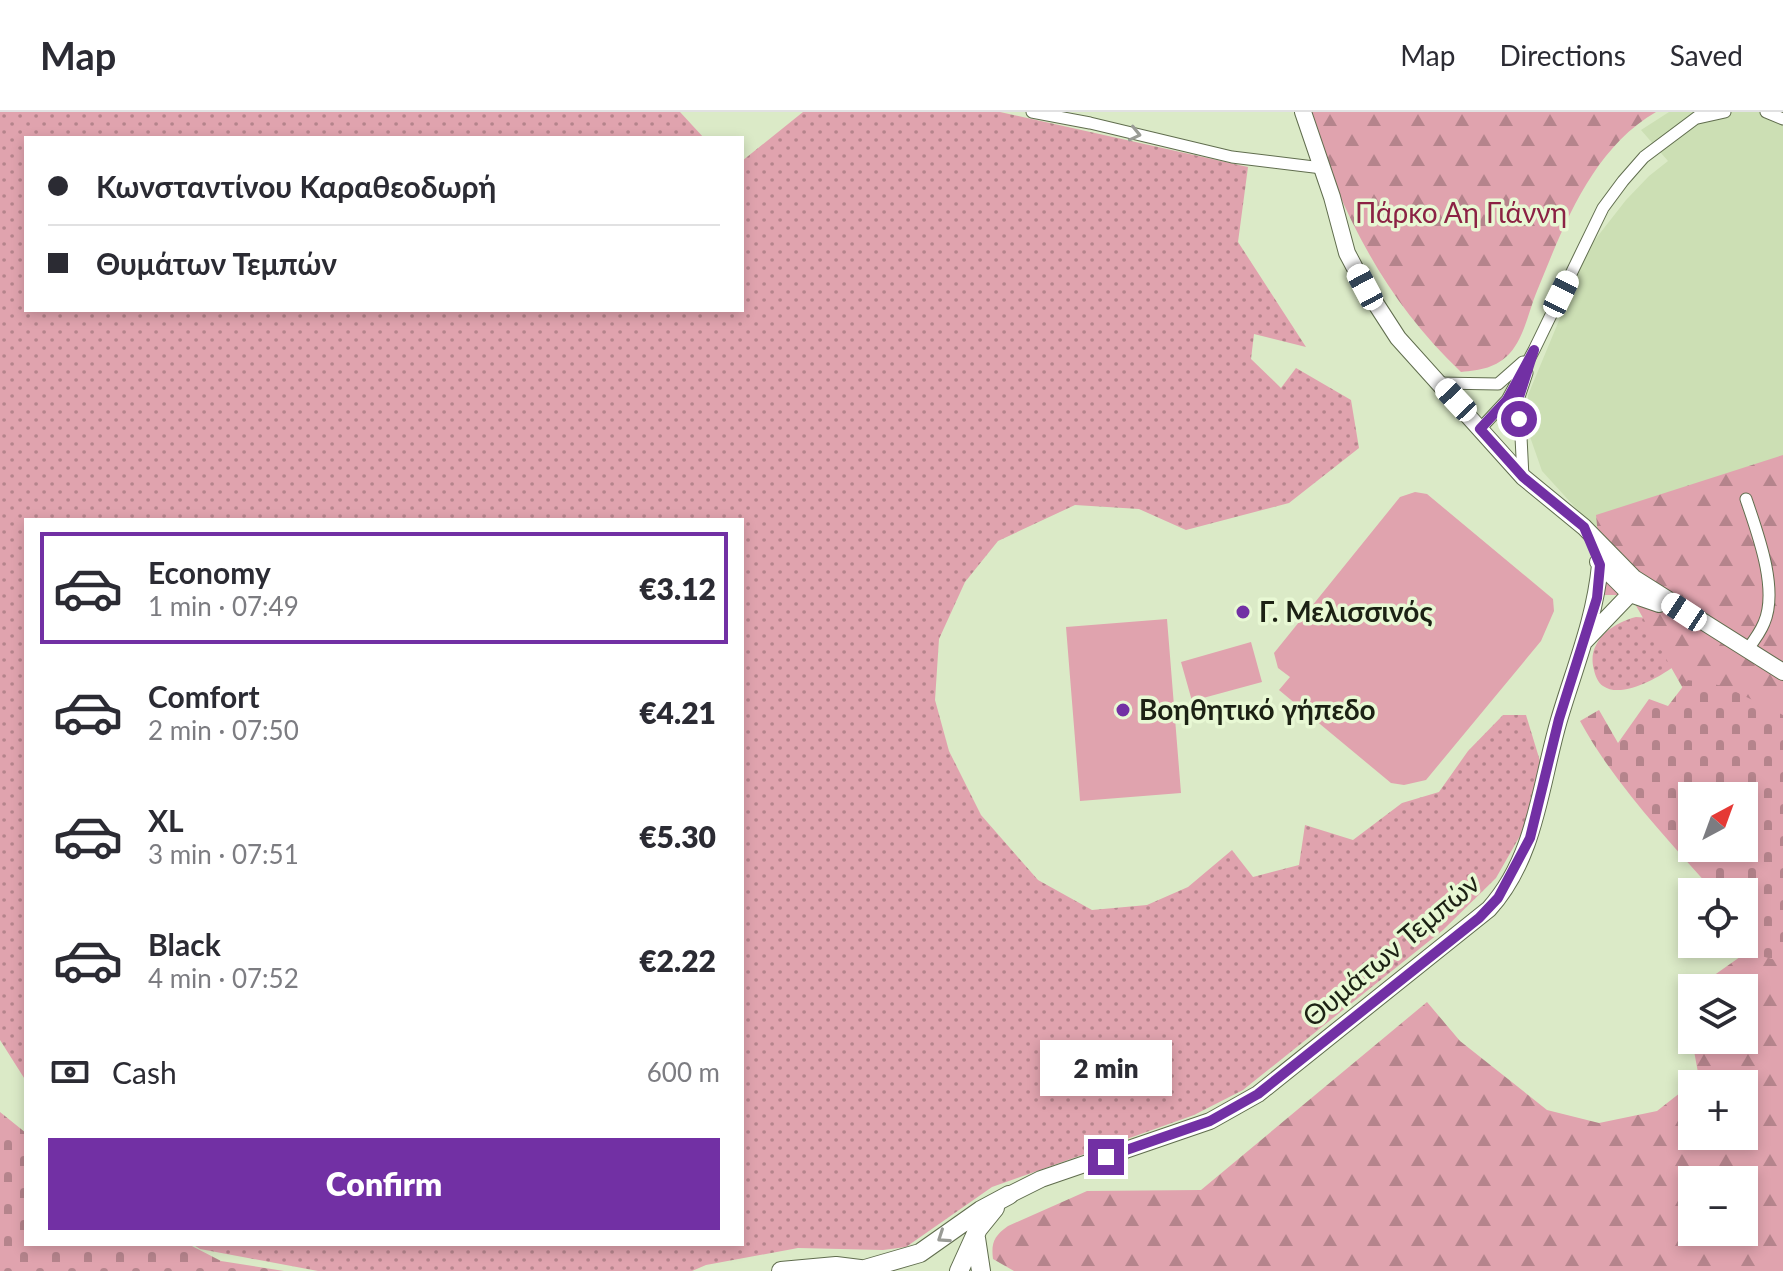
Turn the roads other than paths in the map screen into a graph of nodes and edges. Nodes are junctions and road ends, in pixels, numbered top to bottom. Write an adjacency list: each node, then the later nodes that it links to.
1 (1032, 112): 6 (street)
2 (1303, 112): 8 (main road)
3 (1725, 112): 5 (street)
4 (1766, 112): 7 (street)
5 (1701, 115): 9 (street)
6 (1086, 117): 8 (street, one-way to 8)
7 (1782, 121)
8 (1322, 168): 10 (main road)
9 (1534, 350): 10 (street); 11 (street); 12 (street)
10 (1439, 383): 11 (main road)
11 (1480, 429): 12 (main road)
12 (1523, 477): 14 (main road)
13 (1746, 499): 19 (street)
14 (1584, 527): 15 (main road); 16 (main road)
15 (1600, 565): 16 (main road); 17 (main road)
16 (1628, 586): 17 (main road); 18 (main road, Θυμάτων Τεμπών); 19 (main road)
17 (1597, 598): 18 (main road)
18 (1584, 642): 21 (main road, Θυμάτων Τεμπών)
19 (1747, 650): 20 (main road)
20 (1783, 672)
21 (1009, 1195): 22 (main road); 23 (main road, one-way to 23)
22 (976, 1237): 25 (main road); 26 (main road)
23 (872, 1270): 24 (main road)
24 (781, 1271)
25 (959, 1271)
26 (981, 1271)

